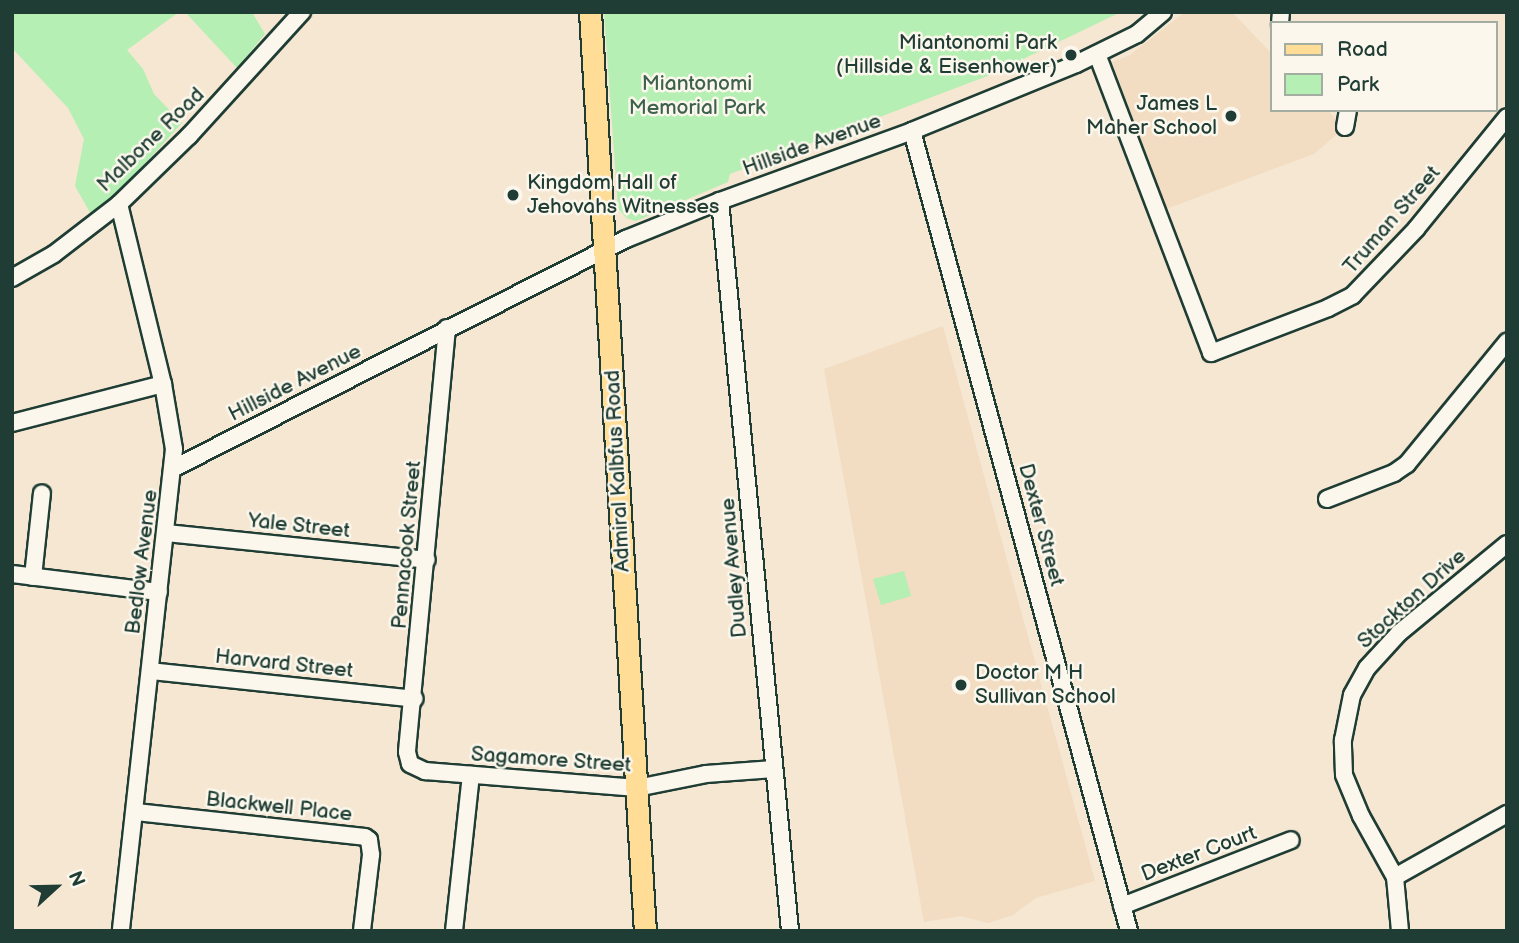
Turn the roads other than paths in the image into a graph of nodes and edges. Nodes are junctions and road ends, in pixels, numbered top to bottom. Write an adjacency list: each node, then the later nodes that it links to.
1 (302, 12): 8 (street, Malbone Road)
2 (590, 12): 9 (main road, Admiral Kalbfus Road)
3 (1163, 12): 4 (street, Hillside Avenue)
4 (1097, 54): 5 (street, Truman Street); 6 (street, Hillside Avenue)
5 (1507, 117)
6 (912, 131): 7 (street, Hillside Avenue); 34 (street, Dexter Street)
7 (720, 201): 9 (street, Hillside Avenue); 27 (street, Dudley Avenue)
8 (119, 204): 10 (street, Malbone Road); 13 (street, Bedlow Avenue)
9 (606, 250): 11 (street, Hillside Avenue); 29 (main road, Admiral Kalbfus Road)
10 (12, 278)
11 (447, 328): 15 (street, Hillside Avenue); 20 (street, Pennacook Street)
12 (1507, 342): 17 (street)
13 (163, 384): 14 (street); 15 (street, Bedlow Avenue)
14 (12, 423)
15 (174, 468): 18 (street, Bedlow Avenue)
16 (42, 493): 22 (street)
17 (1326, 499)
18 (167, 533): 20 (street, Yale Street); 23 (street, Bedlow Avenue)
19 (1507, 544): 33 (street, Stockton Drive)
20 (427, 560): 25 (street, Pennacook Street)
21 (12, 574): 22 (street)
22 (33, 577): 23 (street)
23 (159, 592): 24 (street, Bedlow Avenue)
24 (150, 671): 25 (street, Harvard Street); 30 (street, Bedlow Avenue)
25 (415, 699): 26 (street, Pennacook Street)
26 (410, 764): 28 (street, Sagamore Street)
27 (774, 769): 29 (street, Sagamore Street); 39 (street, Dudley Avenue)
28 (471, 775): 29 (street, Sagamore Street); 37 (street)
29 (637, 788): 38 (main road, Admiral Kalbfus Road)
30 (136, 812): 35 (street, Bedlow Avenue); 36 (street, Blackwell Place)
31 (1507, 814): 33 (street)
32 (1291, 840): 34 (street, Dexter Court)
33 (1395, 877): 41 (street, Stockton Drive)
34 (1122, 906): 40 (street, Dexter Street)
35 (121, 931)
36 (362, 931)
37 (454, 931)
38 (645, 931)
39 (790, 931)
40 (1129, 931)
41 (1400, 931)

